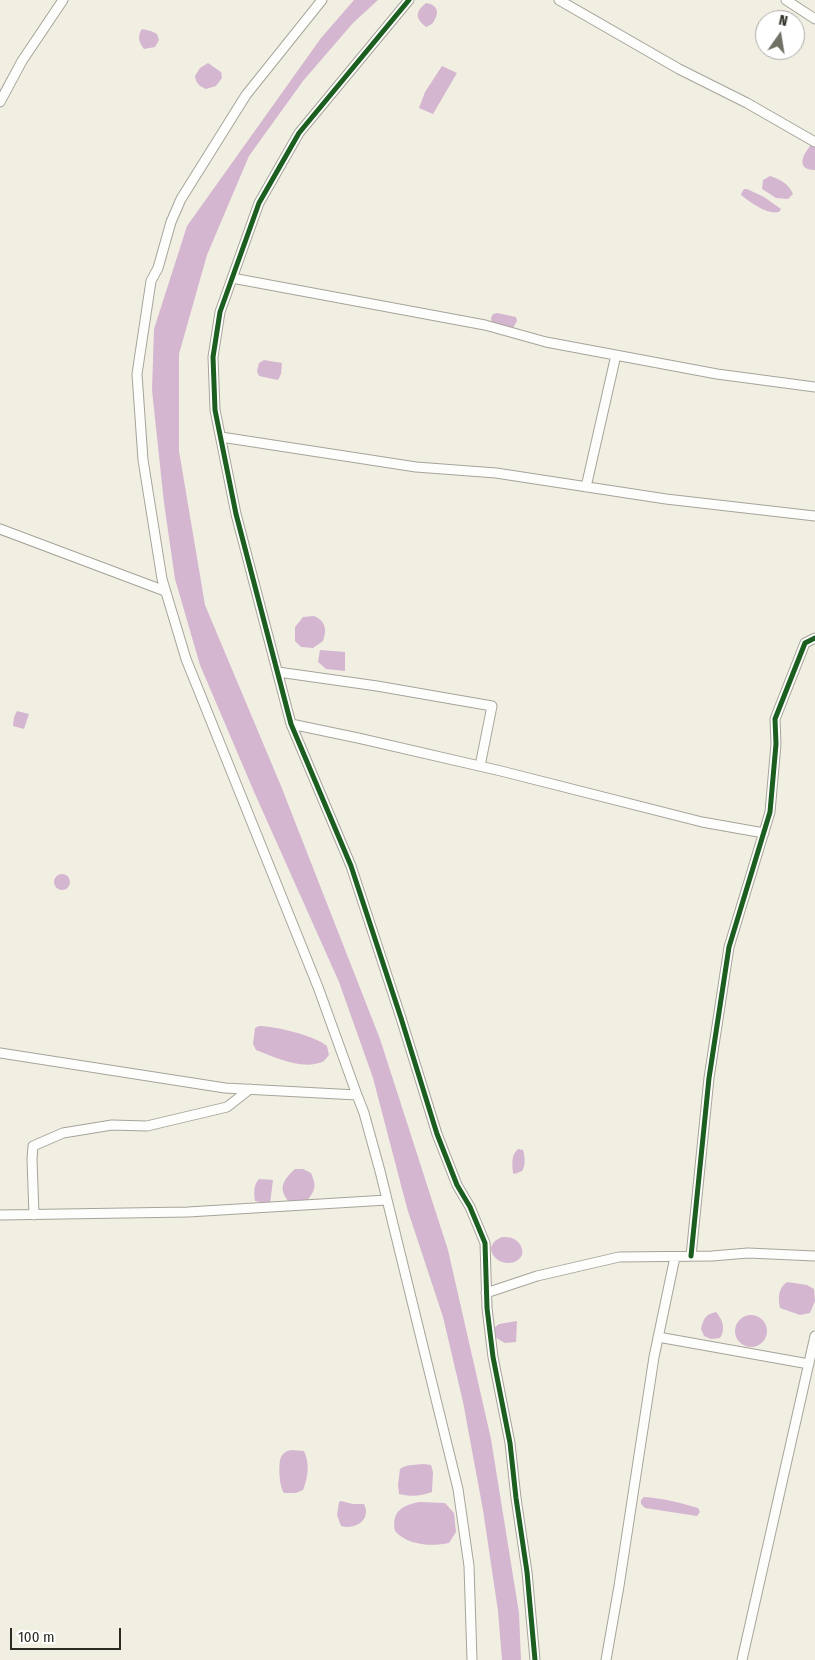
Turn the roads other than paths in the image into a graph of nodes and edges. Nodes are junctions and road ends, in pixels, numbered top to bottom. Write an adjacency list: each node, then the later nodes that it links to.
1 (63, 0): 7 (street)
2 (322, 0): 16 (street)
3 (409, 0): 9 (street)
4 (559, 0): 8 (street)
5 (786, 0): 6 (street)
6 (815, 19)
7 (0, 102)
8 (815, 142)
9 (232, 278): 10 (street); 12 (street)
10 (616, 355): 11 (street); 13 (street)
11 (815, 387)
12 (221, 437): 13 (street); 18 (street)
13 (586, 487): 14 (street)
14 (815, 516)
15 (0, 530): 16 (street)
16 (165, 591): 24 (street)
17 (815, 638): 21 (street)
18 (278, 672): 19 (street); 20 (street)
19 (291, 724): 20 (street); 31 (street)
20 (480, 766): 21 (street)
21 (764, 833): 28 (street)
22 (0, 1053): 23 (street)
23 (250, 1089): 24 (street); 26 (street)
24 (357, 1095): 25 (street)
25 (387, 1200): 26 (street); 35 (street)
26 (34, 1214): 27 (street)
27 (0, 1215)
28 (691, 1256): 29 (street); 30 (street)
29 (815, 1256)
30 (675, 1257): 31 (street); 33 (street)
31 (486, 1293): 36 (street)
32 (815, 1336): 34 (street)
33 (658, 1337): 34 (street); 37 (street)
34 (809, 1364): 38 (street)
35 (472, 1660)
36 (535, 1660)
37 (606, 1660)
38 (742, 1660)

